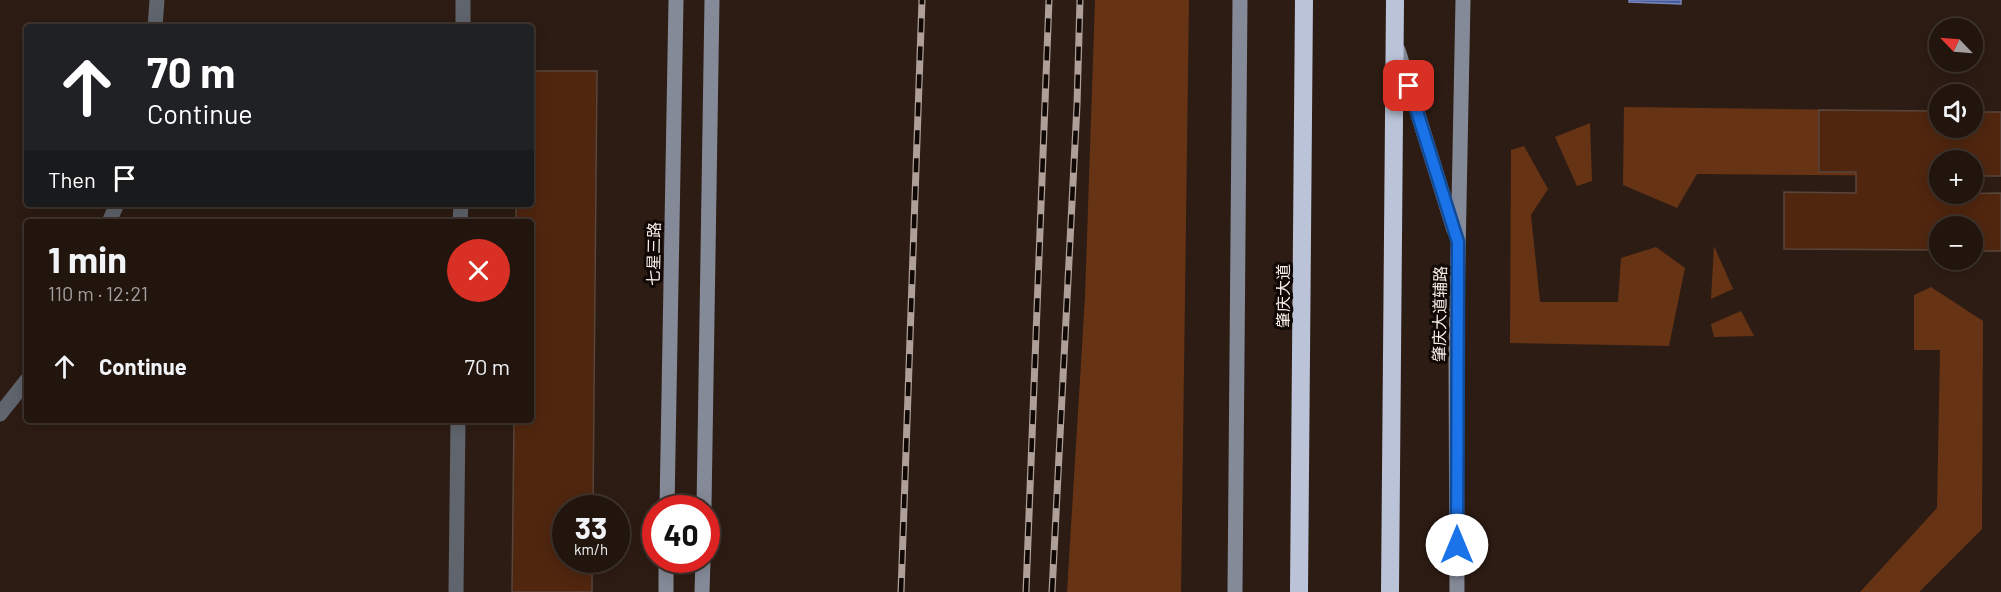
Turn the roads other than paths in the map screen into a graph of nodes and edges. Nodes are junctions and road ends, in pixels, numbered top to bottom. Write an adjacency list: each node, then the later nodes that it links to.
1 (157, 0): 9 (street)
2 (463, 0): 10 (street)
3 (676, 0): 16 (street, 七星三路)
4 (712, 0): 17 (street)
5 (1240, 0): 23 (street)
6 (1304, 0): 24 (highway, 肇庆大道)
7 (1395, 0): 11 (highway)
8 (1463, 0): 12 (street, 肇庆大道辅路)
9 (154, 24)
10 (463, 24)
11 (1395, 42): 12 (street); 25 (highway)
12 (1458, 242): 26 (street, 肇庆大道辅路)
13 (24, 384): 14 (street)
14 (0, 414)
15 (458, 423): 20 (street)
16 (667, 495)
17 (704, 495)
18 (666, 573): 21 (street)
19 (703, 573): 22 (street)
20 (456, 592)
21 (666, 592)
22 (702, 592)
23 (1235, 592)
24 (1299, 592)
25 (1390, 592)
26 (1457, 592)

